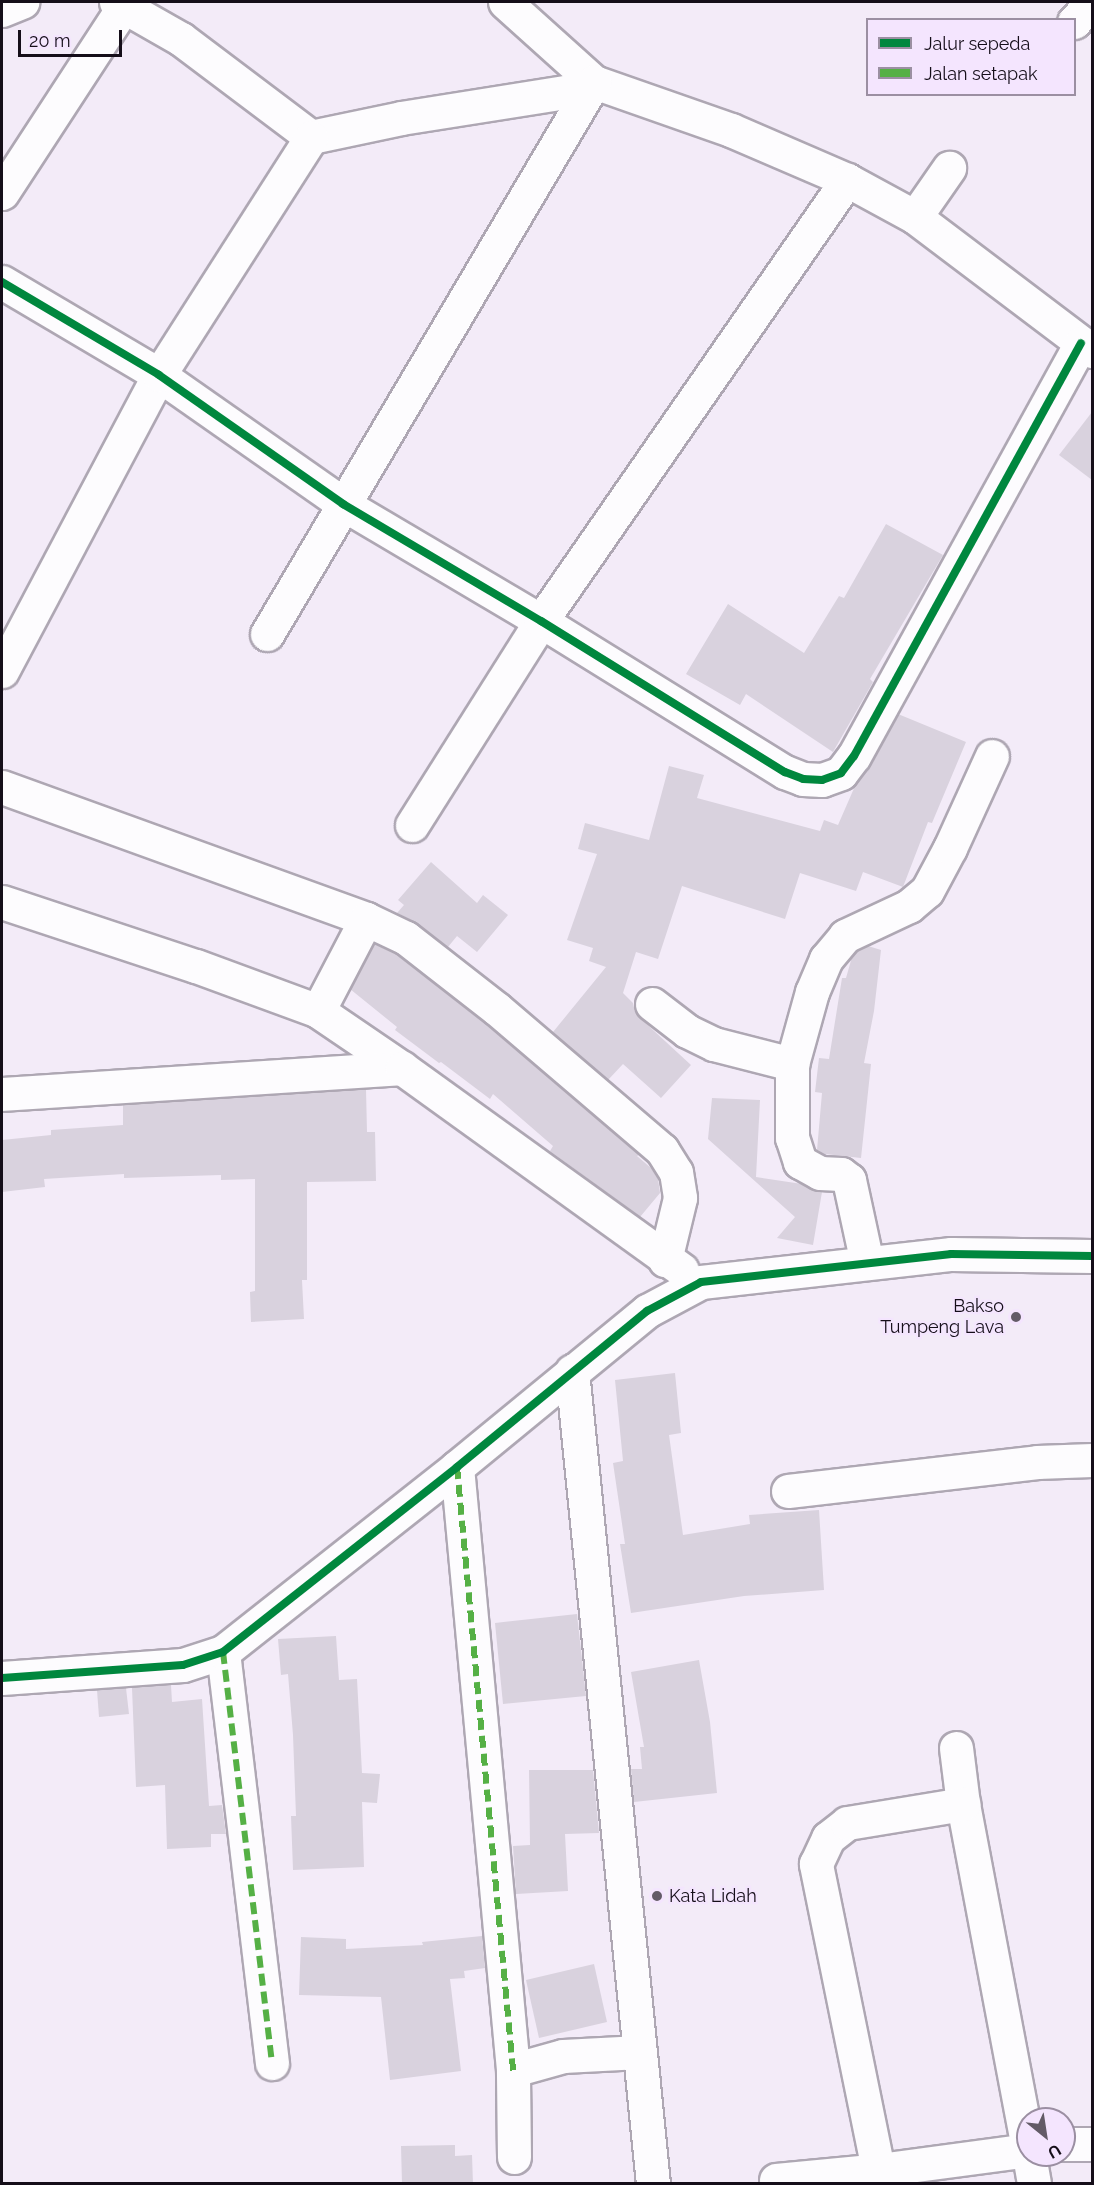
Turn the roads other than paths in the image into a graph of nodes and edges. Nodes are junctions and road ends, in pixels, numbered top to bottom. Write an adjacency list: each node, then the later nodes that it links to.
1 (22, 2): 5 (street)
2 (505, 2): 7 (street)
3 (1092, 2): 6 (street)
4 (120, 4): 8 (street); 11 (street)
5 (2, 10)
6 (1076, 20)
7 (590, 89): 8 (street); 10 (street); 16 (street)
8 (311, 137): 15 (street)
9 (949, 168): 12 (street)
10 (847, 180): 12 (street); 17 (street)
11 (2, 192)
12 (915, 216): 14 (street)
13 (2, 282): 15 (street)
14 (1087, 347): 17 (street)
15 (159, 375): 16 (street); 19 (street)
16 (343, 504): 17 (street); 18 (street)
17 (541, 621): 22 (street)
18 (267, 634)
19 (2, 671)
20 (992, 756): 27 (street)
21 (2, 787): 24 (street)
22 (412, 825)
23 (2, 902): 26 (street)
24 (366, 919): 26 (street); 31 (street)
25 (652, 1004): 27 (street)
26 (318, 1011): 28 (street)
27 (792, 1064): 32 (street)
28 (402, 1068): 29 (street); 31 (street)
29 (2, 1094)
30 (1092, 1256): 32 (street)
31 (665, 1260): 33 (street)
32 (867, 1263): 33 (street)
33 (701, 1282): 34 (street)
34 (572, 1371): 36 (street); 42 (street)
35 (1092, 1461): 37 (street)
36 (457, 1467): 38 (street); 44 (street)
37 (788, 1491)
38 (223, 1652): 39 (street); 43 (street)
39 (2, 1678)
40 (956, 1748): 41 (street)
41 (963, 1804): 45 (street); 49 (street)
42 (640, 2052): 44 (street); 51 (street)
43 (272, 2063)
44 (513, 2070): 47 (street)
45 (1020, 2107)
46 (1016, 2151): 49 (street)
47 (514, 2157)
48 (1031, 2167): 52 (street)
49 (880, 2177): 50 (street)
50 (776, 2180)
51 (653, 2184)
52 (1034, 2184)

